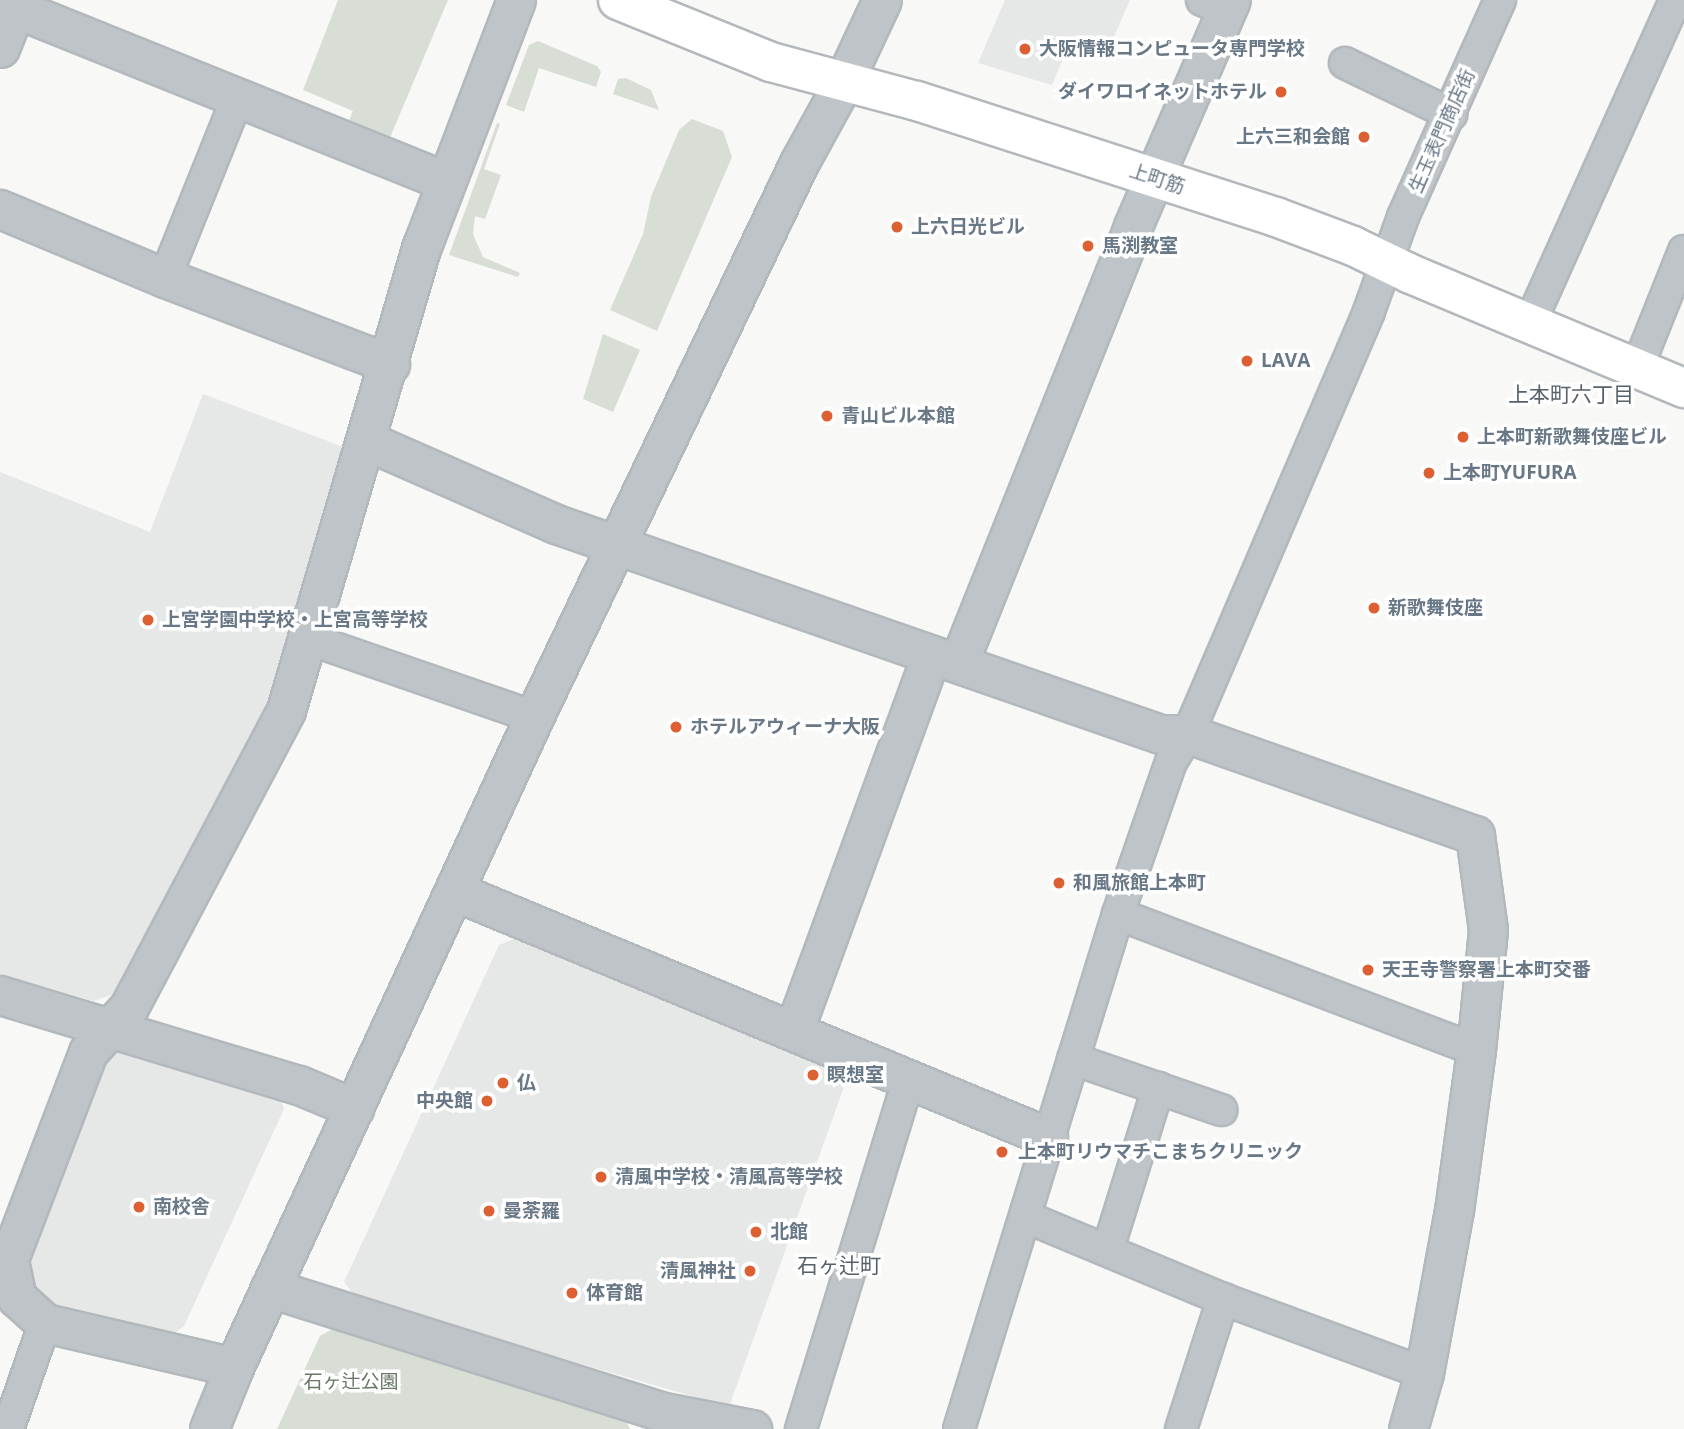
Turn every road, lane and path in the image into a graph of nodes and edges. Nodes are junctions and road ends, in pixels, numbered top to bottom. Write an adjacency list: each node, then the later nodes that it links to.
1 (516, 0): 15 (street)
2 (618, 0): 8 (main road, 上町筋)
3 (882, 0): 11 (street)
4 (1500, 0): 13 (street, 生玉表門商店街)
5 (1675, 0): 20 (street)
6 (11, 4): 9 (street); 12 (street)
7 (1220, 4): 14 (street)
8 (678, 11): 11 (main road, 上町筋)
9 (0, 48)
10 (1345, 63): 13 (street)
11 (844, 81): 14 (main road, 上町筋); 25 (street)
12 (237, 99): 15 (street); 19 (street)
13 (1451, 114): 18 (street, 生玉表門商店街)
14 (1155, 178): 18 (main road, 上町筋); 27 (street)
15 (446, 181): 21 (street)
16 (0, 209): 19 (street)
17 (1684, 251): 22 (street)
18 (1387, 262): 20 (main road, 上町筋); 29 (street, 生玉表門商店街)
19 (165, 278): 21 (street)
20 (1530, 323): 22 (main road, 上町筋)
21 (390, 364): 24 (street)
22 (1639, 366): 23 (main road, 上町筋)
23 (1684, 387)
24 (366, 441): 25 (street); 26 (street)
25 (619, 544): 27 (street); 28 (street)
26 (309, 639): 28 (street); 33 (street)
27 (945, 659): 29 (street); 34 (street)
28 (534, 717): 30 (street)
29 (1188, 734): 31 (street, 生玉表門商店街); 35 (street)
30 (454, 891): 34 (street); 39 (street)
31 (1118, 914): 35 (street); 36 (street, 生玉表門商店街)
32 (0, 995): 33 (street)
33 (109, 1026): 39 (street); 46 (street)
34 (794, 1030): 37 (street)
35 (1476, 1050): 48 (street)
36 (1073, 1059): 38 (street); 41 (street, 生玉表門商店街)
37 (908, 1081): 41 (street); 53 (street)
38 (1158, 1088): 40 (street); 43 (street)
39 (354, 1108): 44 (street)
40 (1221, 1110)
41 (1048, 1137): 42 (street, 生玉表門商店街)
42 (1026, 1217): 43 (street); 54 (street, 生玉表門商店街)
43 (1108, 1249): 45 (street)
44 (270, 1288): 47 (street); 49 (street)
45 (1223, 1299): 48 (street); 55 (street)
46 (45, 1323): 47 (street); 50 (street)
47 (234, 1367): 51 (street)
48 (1424, 1373): 56 (street)
49 (656, 1420): 52 (street)
50 (8, 1429)
51 (209, 1429)
52 (752, 1429)
53 (801, 1429)
54 (960, 1429)
55 (1181, 1429)
56 (1408, 1429)

